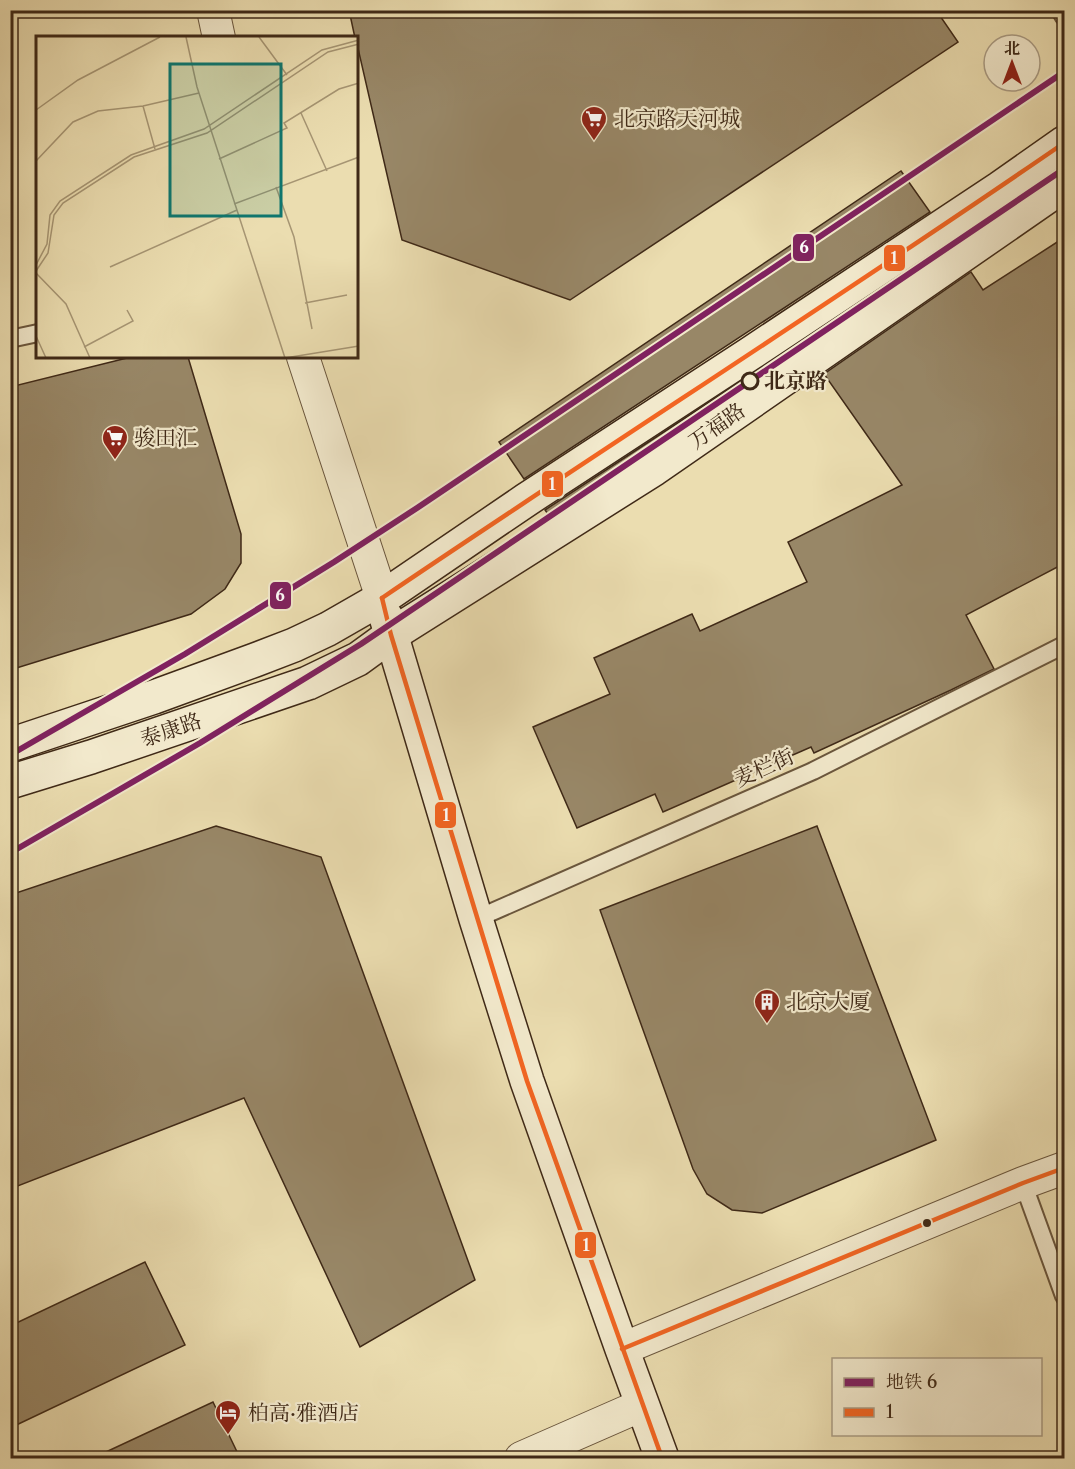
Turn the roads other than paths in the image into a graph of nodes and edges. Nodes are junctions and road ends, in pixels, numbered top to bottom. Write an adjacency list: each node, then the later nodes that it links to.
1 (213, 10): 4 (street)
2 (1060, 10): 3 (lane)
3 (1065, 17)
4 (219, 36)
5 (1065, 143): 10 (street, 万福路)
6 (1065, 185): 11 (street, 万福路)
7 (36, 333): 8 (lane)
8 (10, 339)
9 (303, 358): 10 (street)
10 (382, 598): 11 (street); 13 (street, 泰康路)
11 (391, 635): 14 (street, 泰康路); 15 (street)
12 (1065, 645): 15 (lane, 麦栏街)
13 (10, 745)
14 (10, 782)
15 (476, 919): 19 (street)
16 (1065, 1168): 17 (street)
17 (1023, 1183): 18 (lane); 19 (street)
18 (1065, 1296)
19 (622, 1349): 20 (street)
20 (642, 1405): 21 (street); 22 (street)
21 (521, 1458)
22 (662, 1458)

